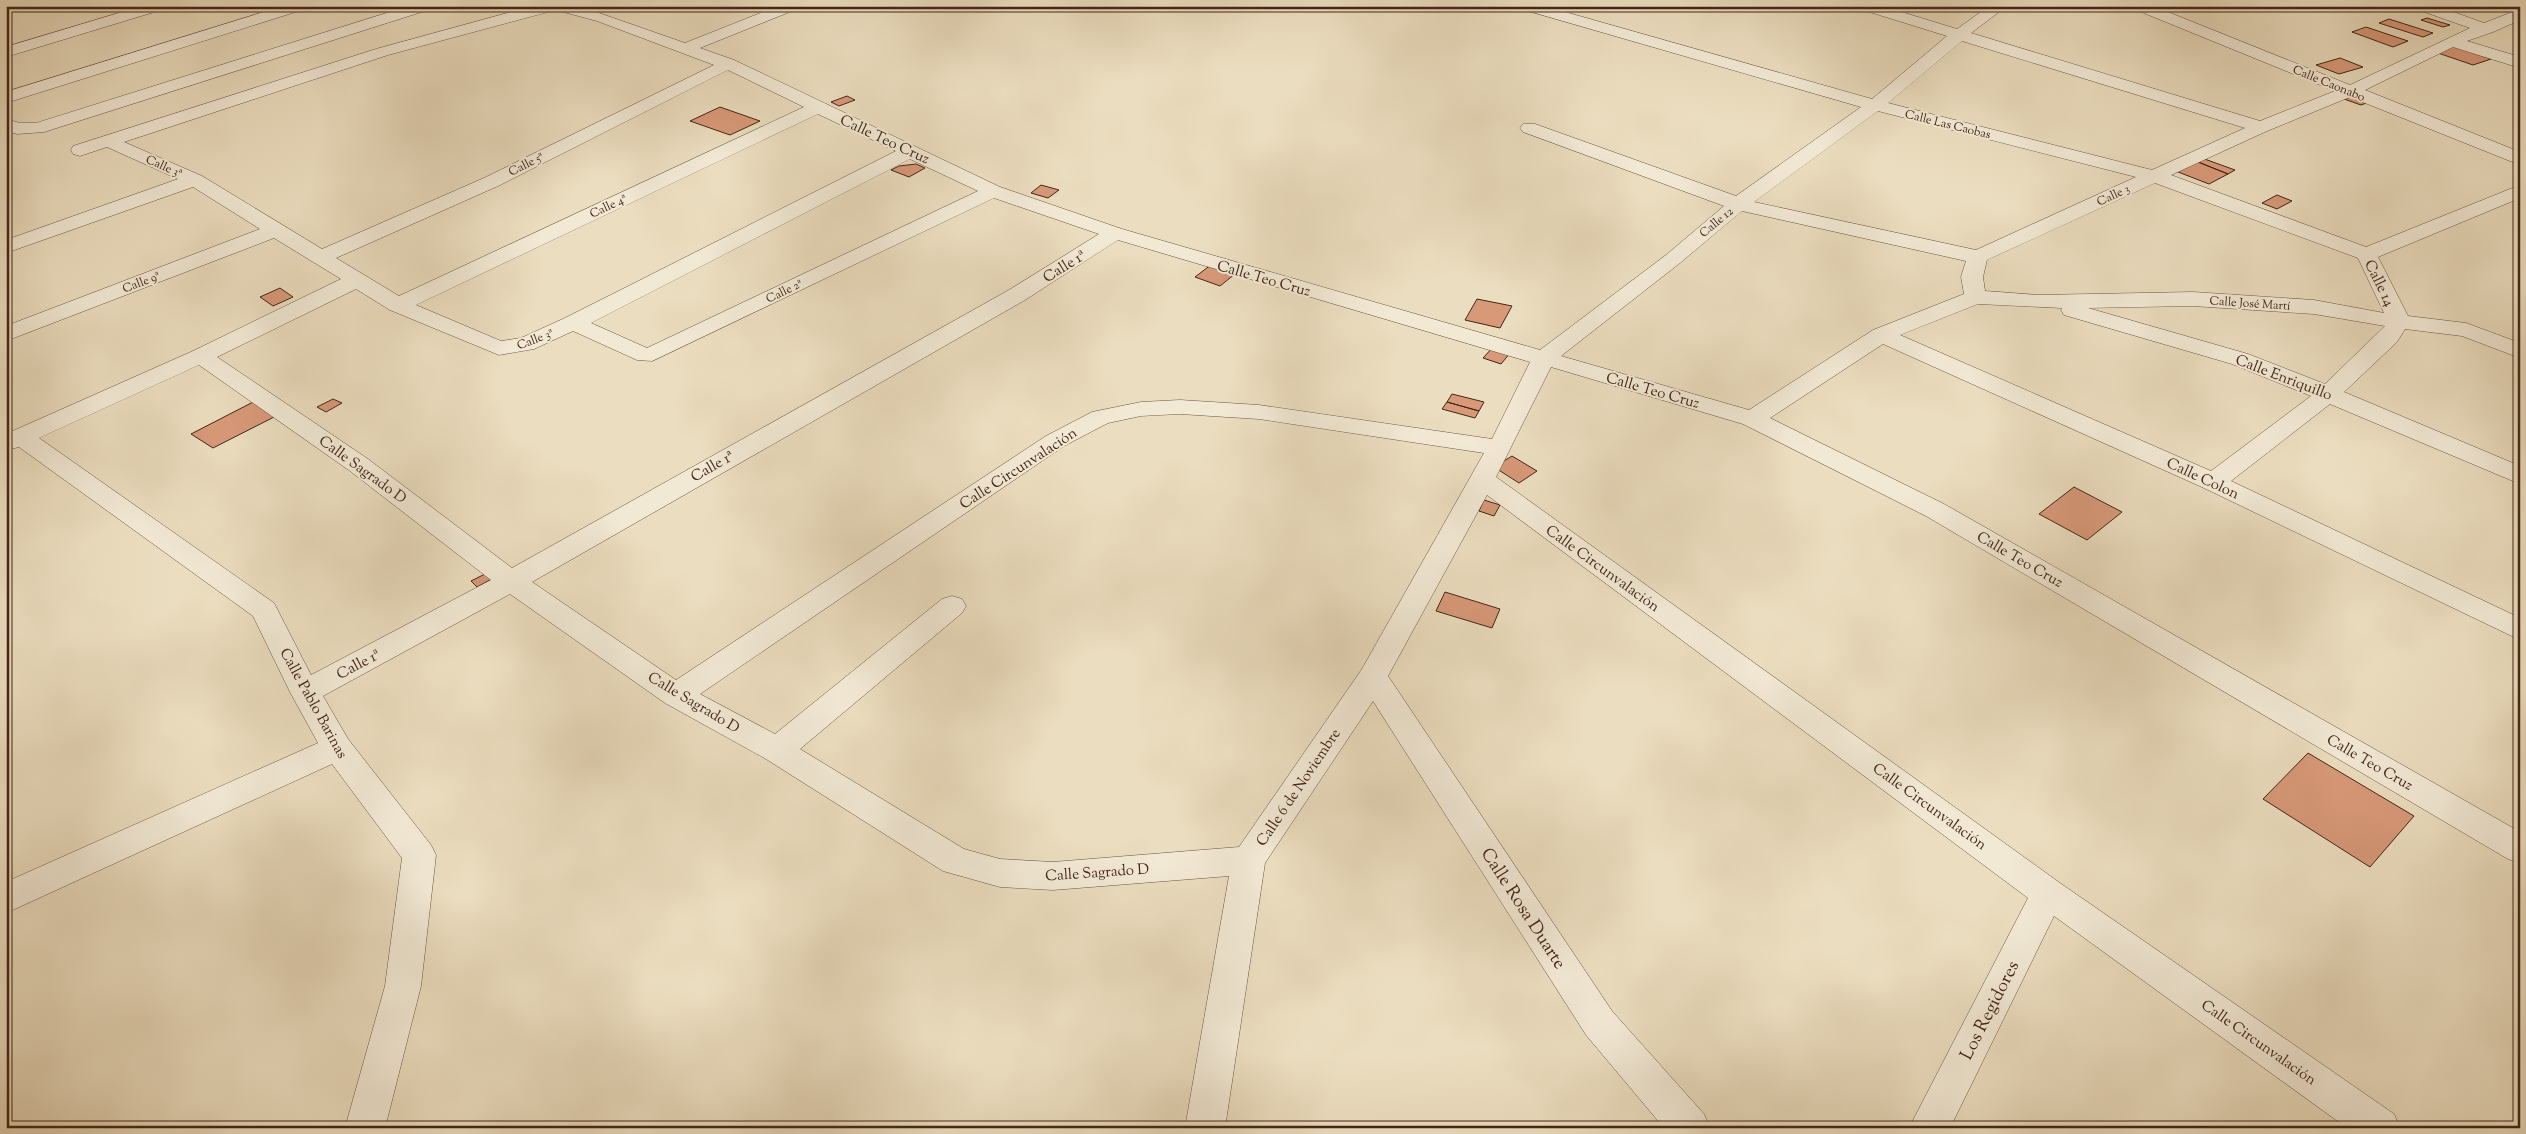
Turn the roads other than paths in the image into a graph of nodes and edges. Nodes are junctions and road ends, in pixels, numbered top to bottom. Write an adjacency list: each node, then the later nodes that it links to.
1 (159, 6): 18 (street)
2 (300, 6): 14 (street)
3 (426, 6): 19 (street)
4 (552, 6): 29 (street)
5 (561, 6): 17 (street, Calle Teo Cruz)
6 (792, 6): 17 (street)
7 (1526, 6): 24 (street, Calle Las Caobas)
8 (1865, 6): 15 (street)
9 (1999, 6): 15 (street, Calle 12)
10 (2139, 6): 22 (street, Calle Caonabo)
11 (2421, 6): 13 (street)
12 (2520, 14): 13 (street, Calle 3)
13 (2487, 29): 16 (street, Calle 3)
14 (221, 30): 19 (street); 23 (street)
15 (1960, 34): 24 (street, Calle 12); 27 (street)
16 (2452, 41): 20 (street); 22 (street, Calle 3)
17 (686, 48): 21 (street, Calle Teo Cruz)
18 (6, 52)
19 (259, 58): 26 (street)
20 (2520, 63)
21 (728, 64): 25 (street, Calle Teo Cruz); 42 (street, Calle 5ª)
22 (2350, 91): 27 (street, Calle 3); 32 (street, Calle Caonabo)
23 (11, 93)
24 (1874, 105): 33 (street, Calle Las Caobas); 37 (street, Calle 12)
25 (818, 107): 31 (street, Calle Teo Cruz); 47 (street, Calle 4ª)
26 (6, 124)
27 (2261, 127): 33 (street, Calle 3)
28 (1529, 128): 37 (street)
29 (108, 141): 30 (street); 34 (street, Calle 3ª)
30 (80, 150)
31 (911, 151): 35 (street, Calle Teo Cruz); 49 (street, Calle 3ª)
32 (2520, 159)
33 (2154, 176): 41 (street, Calle Las Caobas); 43 (street, Calle 3)
34 (195, 180): 38 (street, Calle 3ª); 40 (street)
35 (994, 190): 39 (street, Calle Teo Cruz); 49 (street, Calle 2ª)
36 (2520, 191): 41 (street, Calle 14)
37 (1738, 204): 43 (street); 56 (street, Calle 12)
38 (276, 230): 42 (street, Calle 3ª); 52 (street, Calle 9ª)
39 (1115, 233): 56 (street, Calle Teo Cruz); 64 (street, Calle 1ª)
40 (6, 247)
41 (2366, 254): 48 (street, Calle 14)
42 (321, 257): 44 (street, Calle 3ª)
43 (1978, 257): 45 (street)
44 (357, 280): 47 (street, Calle 3ª); 55 (street)
45 (1976, 297): 46 (street, Calle José Martí); 53 (street)
46 (2039, 302): 48 (street, Calle José Martí); 57 (street, Calle Enriquillo)
47 (398, 305): 49 (street, Calle 3ª)
48 (2399, 322): 51 (street, Calle José Martí); 57 (street, Calle 14)
49 (573, 323)
50 (2520, 329): 51 (street)
51 (2466, 330): 54 (street, Calle José Martí)
52 (6, 334)
53 (1881, 335): 58 (street); 63 (street, Calle Colon)
54 (2520, 350)
55 (201, 356): 59 (street); 64 (street, Calle Sagrado D)
56 (1543, 359): 58 (street, Calle Teo Cruz); 60 (street, Calle 12)
57 (2328, 394): 61 (street, Calle Enriquillo); 63 (street, Calle 14)
58 (1752, 419): 72 (street, Calle Teo Cruz)
59 (14, 441): 68 (street, Calle Pablo Barinas)
60 (1500, 448): 62 (street, Calle 12); 69 (street, Calle Circunvalación)
61 (2520, 476)
62 (1483, 480): 67 (street, Calle 6 de Noviembre); 74 (street, Calle Circunvalación)
63 (2213, 482): 66 (street, Calle Colon)
64 (511, 581): 68 (street, Calle 1ª); 69 (street, Calle Sagrado D)
65 (952, 606): 71 (street)
66 (2520, 630)
67 (1373, 677): 73 (street, Calle 6 de Noviembre); 78 (street, Calle Rosa Duarte)
68 (305, 692): 70 (street, Calle Pablo Barinas)
69 (676, 695): 71 (street, Calle Sagrado D)
70 (337, 748): 75 (street); 76 (street, Calle Pablo Barinas)
71 (777, 750): 73 (street, Calle Sagrado D)
72 (2520, 849)
73 (1249, 860): 77 (street, Calle 6 de Noviembre)
74 (2048, 893): 79 (street, Los Regidores); 80 (street, Calle Circunvalación)
75 (6, 898)
76 (365, 1128)
77 (1205, 1128)
78 (1690, 1128)
79 (1929, 1128)
80 (2380, 1128)

